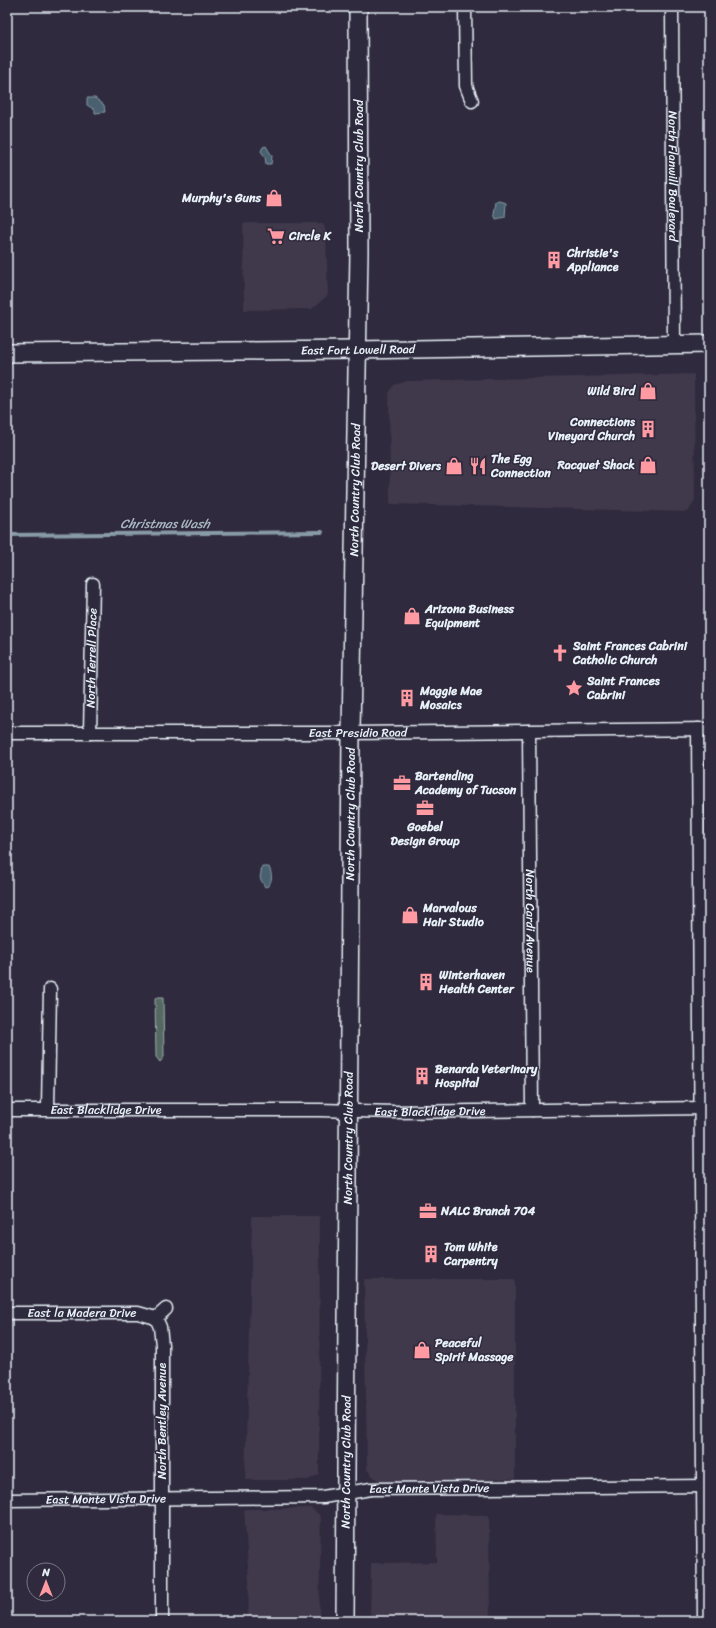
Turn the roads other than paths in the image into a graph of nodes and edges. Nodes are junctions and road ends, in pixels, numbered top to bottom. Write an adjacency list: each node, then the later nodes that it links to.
1 (358, 7): 7 (main road, North Country Club Road)
2 (465, 7): 4 (street)
3 (672, 7): 5 (street, North Flanwill Boulevard)
4 (472, 101)
5 (674, 344): 6 (main road, East Fort Lowell Road); 7 (main road, East Fort Lowell Road)
6 (709, 344)
7 (357, 350): 8 (main road, East Fort Lowell Road); 14 (main road, North Country Club Road)
8 (7, 353)
9 (93, 584): 13 (street, North Terrell Place)
10 (704, 729): 11 (street, East Presidio Road); 16 (street)
11 (530, 731): 14 (street, East Presidio Road); 19 (street, North Cardi Avenue)
12 (7, 733): 13 (street, East Presidio Road)
13 (90, 733): 14 (street, East Presidio Road)
14 (351, 733): 20 (main road, North Country Club Road)
15 (50, 989): 17 (street)
16 (705, 1108): 19 (street, East Blacklidge Drive); 21 (street)
17 (48, 1109): 18 (street, East Blacklidge Drive); 20 (street, East Blacklidge Drive)
18 (7, 1110)
19 (532, 1110): 20 (street, East Blacklidge Drive)
20 (350, 1111): 26 (main road, North Country Club Road)
21 (706, 1298): 25 (street)
22 (166, 1310): 24 (street)
23 (7, 1313): 24 (street, East la Madera Drive)
24 (156, 1318): 27 (street, North Bentley Avenue)
25 (706, 1486): 26 (street, East Monte Vista Drive); 31 (street)
26 (346, 1494): 27 (street, East Monte Vista Drive); 30 (main road, North Country Club Road)
27 (162, 1499): 28 (street, East Monte Vista Drive); 29 (street, North Bentley Avenue)
28 (7, 1500)
29 (162, 1621)
30 (345, 1621)
31 (704, 1621)

